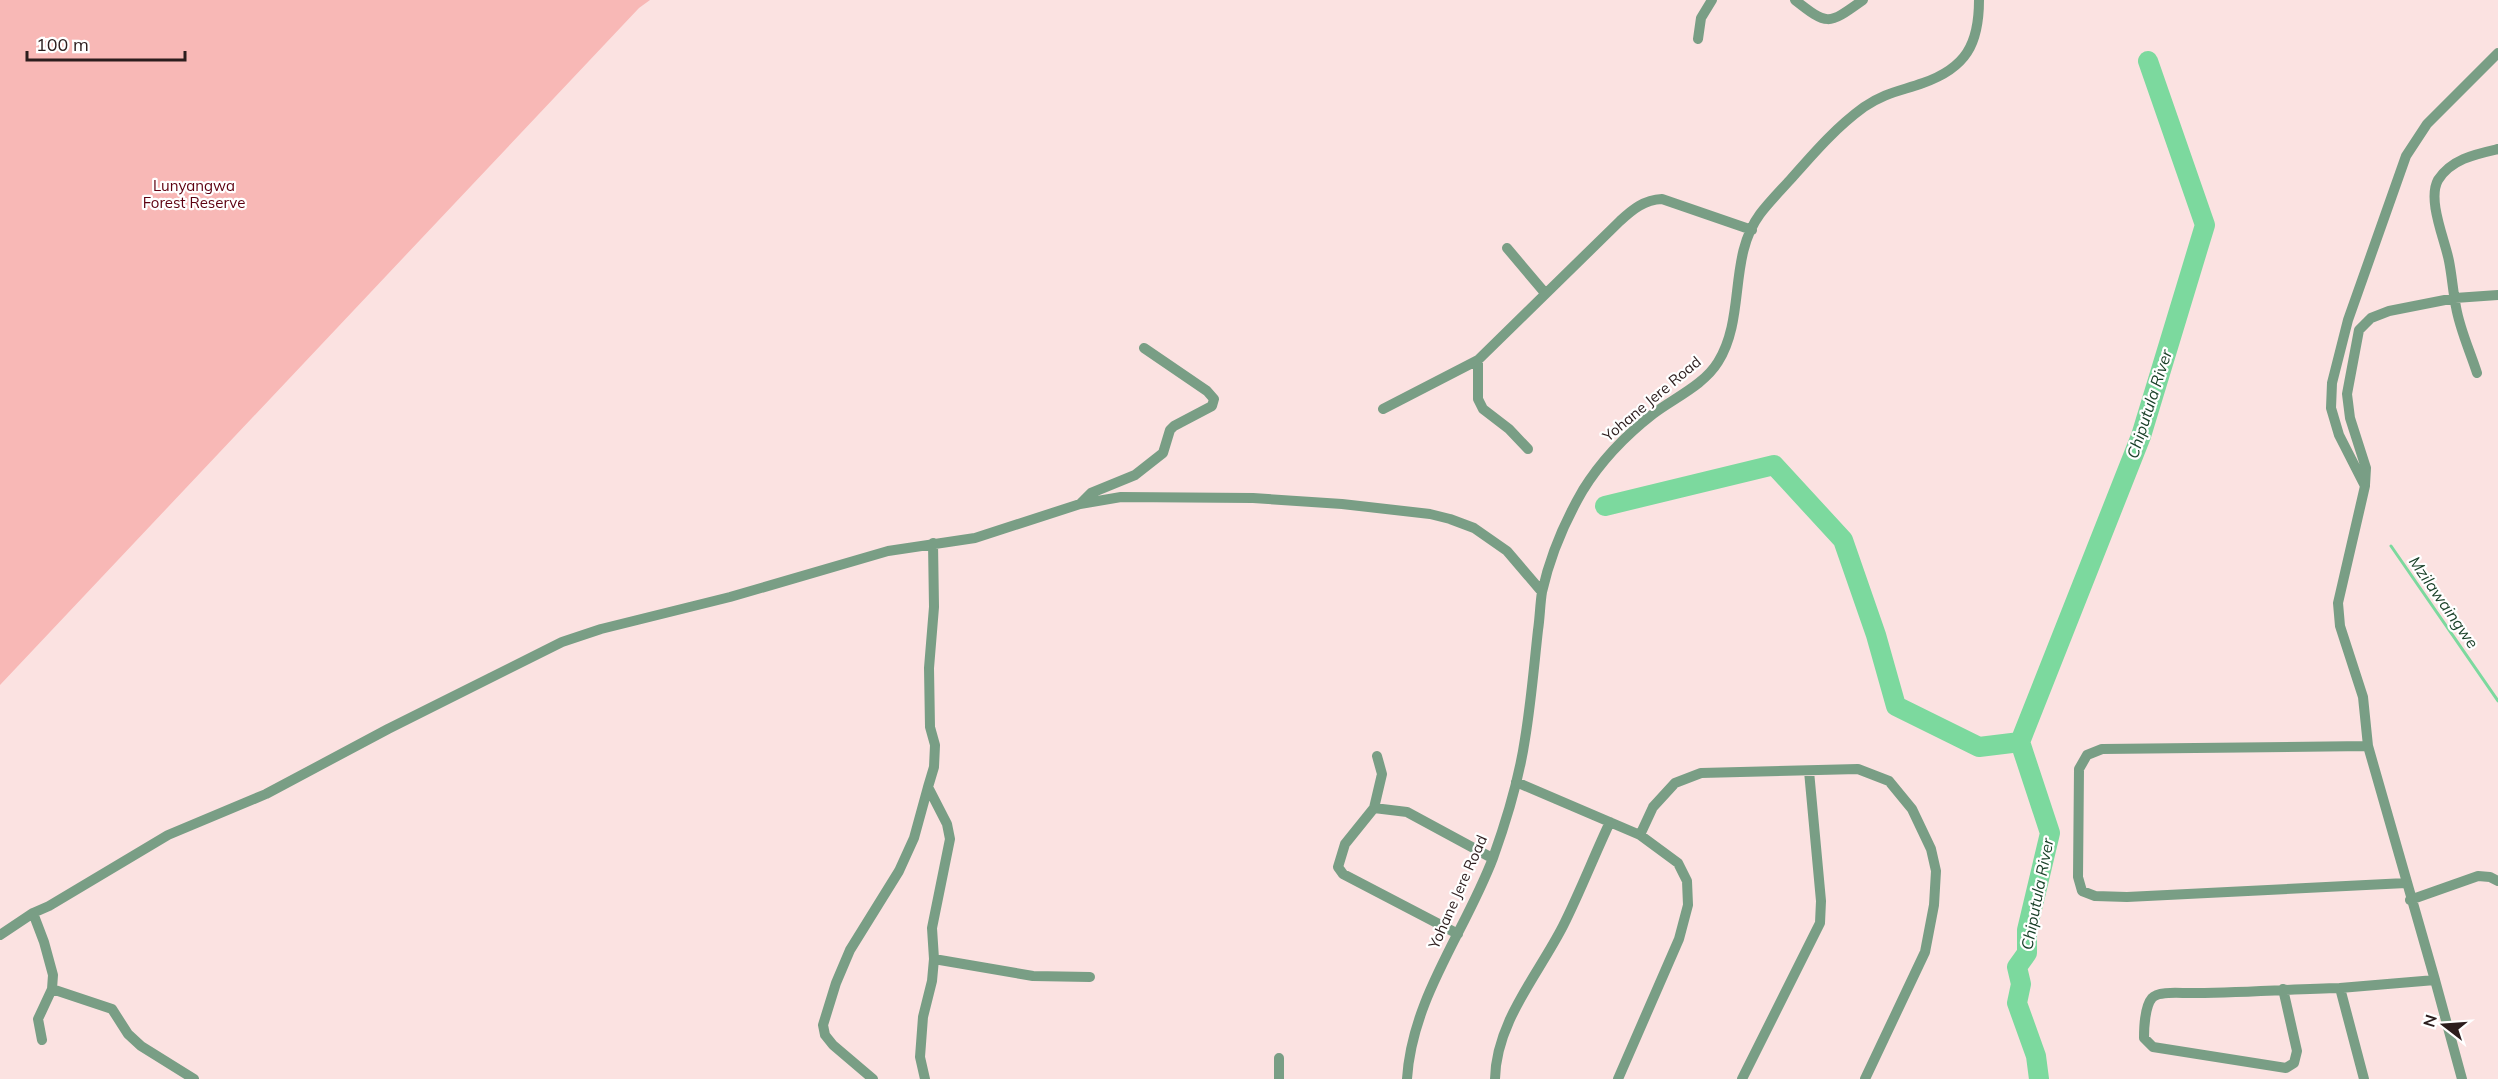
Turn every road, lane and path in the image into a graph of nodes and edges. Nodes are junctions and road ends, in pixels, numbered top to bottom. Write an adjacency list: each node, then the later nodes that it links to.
1 (1712, 0): 5 (street)
2 (1795, 0): 3 (street)
3 (1863, 0)
4 (1979, 0): 8 (street, Yohane Jere Road)
5 (1698, 39)
6 (2498, 53): 18 (street)
7 (2498, 149): 12 (street)
8 (1752, 230): 10 (street); 21 (street, Yohane Jere Road)
9 (1507, 248): 10 (street)
10 (1545, 293): 14 (street)
11 (2498, 295): 12 (street)
12 (2454, 298): 15 (street); 18 (street)
13 (1144, 348): 19 (street)
14 (1478, 360): 16 (street); 17 (street)
15 (2477, 373)
16 (1383, 408)
17 (1528, 449)
18 (2365, 486): 22 (street)
19 (1080, 504): 20 (street); 21 (street)
20 (933, 543): 26 (street); 34 (street)
21 (1542, 592): 25 (street, Yohane Jere Road)
22 (2368, 746): 32 (street); 32 (street)
23 (1377, 756): 27 (street)
24 (1809, 771): 29 (street); 52 (street); 53 (street)
25 (1516, 782): 28 (street); 30 (street, Yohane Jere Road)
26 (928, 787): 37 (street); 46 (street)
27 (1374, 808): 30 (street); 35 (street)
28 (1610, 822): 29 (street); 50 (street)
29 (1640, 834): 51 (street)
30 (1492, 858): 35 (street, Yohane Jere Road)
31 (2498, 881): 33 (street)
32 (2406, 883): 33 (street)
33 (2410, 900): 39 (street)
34 (33, 913): 36 (street); 41 (street)
35 (1458, 934): 49 (street, Yohane Jere Road)
36 (0, 935)
37 (934, 959): 38 (street); 47 (street)
38 (1090, 977)
39 (2435, 980): 40 (street); 55 (street)
40 (2340, 988): 42 (street); 54 (street)
41 (52, 989): 43 (street); 45 (street)
42 (2283, 989): 42 (street)
43 (42, 1040)
44 (1279, 1058): 48 (street)
45 (194, 1079)
46 (873, 1079)
47 (925, 1079)
48 (1278, 1079)
49 (1407, 1079)
50 (1495, 1079)
51 (1618, 1079)
52 (1742, 1079)
53 (1865, 1079)
54 (2364, 1079)
55 (2462, 1079)

